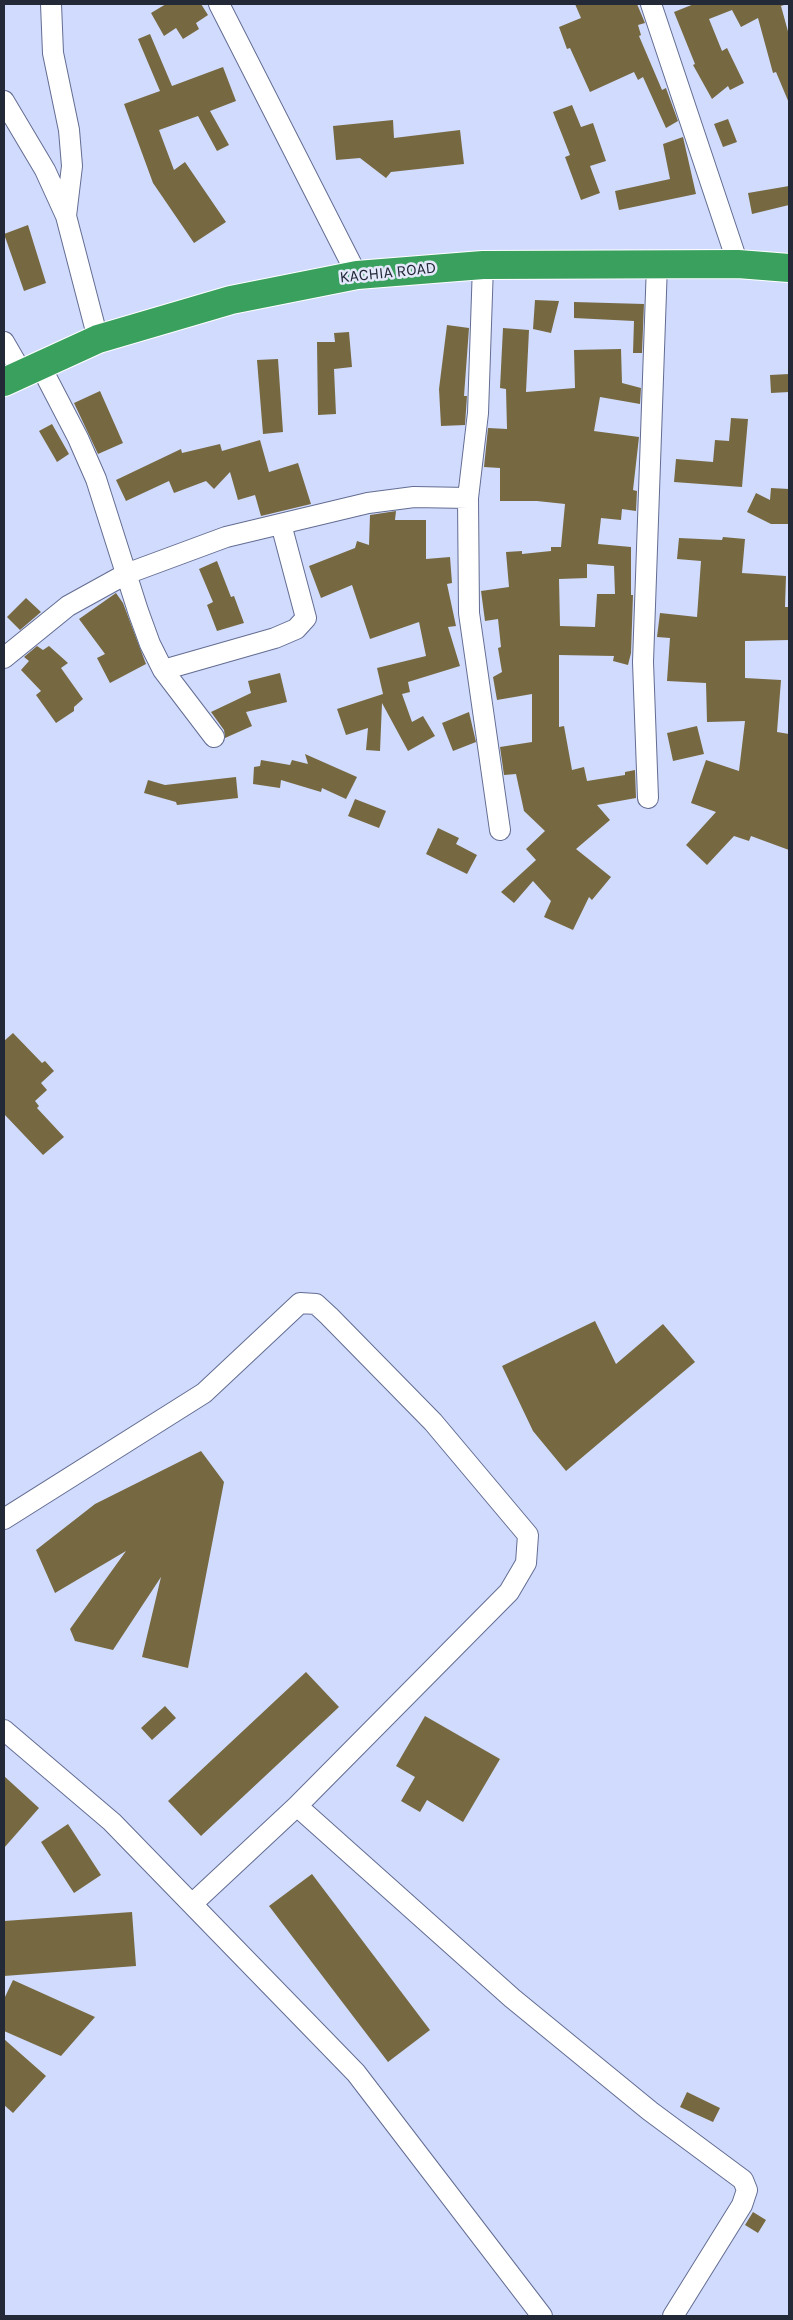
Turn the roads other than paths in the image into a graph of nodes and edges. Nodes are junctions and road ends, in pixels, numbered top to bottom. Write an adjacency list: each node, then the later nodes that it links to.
1 (51, 4): 5 (street)
2 (219, 4): 10 (street)
3 (651, 4): 8 (street)
4 (4, 101): 5 (street)
5 (66, 216): 11 (street)
6 (483, 264): 7 (highway, KACHIA ROAD); 10 (highway, KACHIA ROAD); 14 (street)
7 (657, 264): 8 (highway, KACHIA ROAD); 20 (street)
8 (738, 264): 9 (highway, KACHIA ROAD)
9 (789, 268)
10 (357, 275): 11 (highway, KACHIA ROAD)
11 (98, 340): 13 (highway, KACHIA ROAD)
12 (4, 342): 13 (street)
13 (22, 373): 16 (street)
14 (468, 498): 15 (street); 21 (street)
15 (281, 524): 16 (street); 18 (street)
16 (126, 574): 17 (street); 18 (street)
17 (4, 658)
18 (163, 670): 19 (street)
19 (214, 737)
20 (648, 798)
21 (500, 830)
22 (4, 1519): 24 (street)
23 (4, 1730): 25 (street)
24 (297, 1806): 25 (street); 27 (street)
25 (192, 1904): 26 (street)
26 (542, 2316)
27 (673, 2316)

